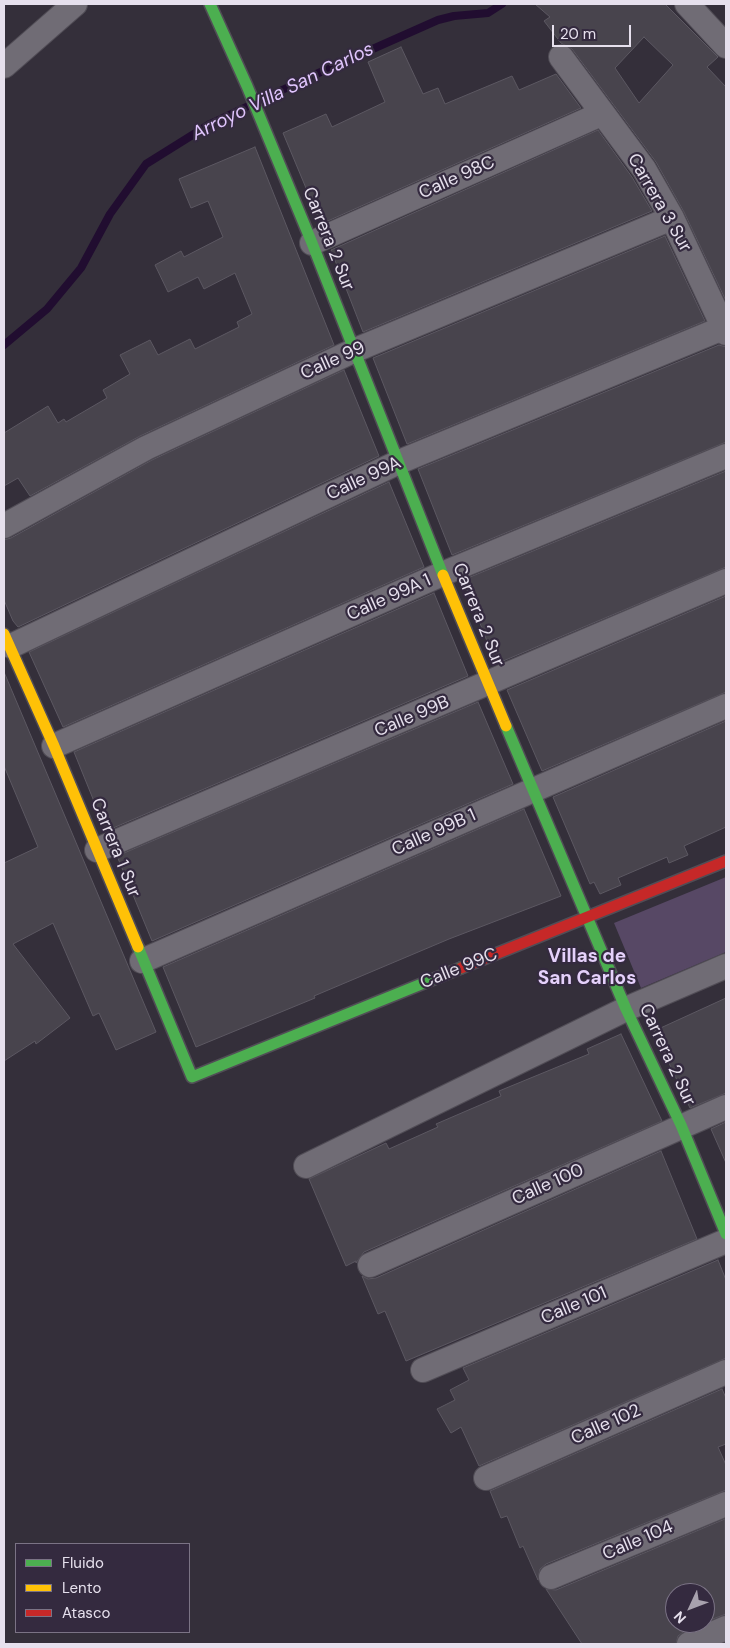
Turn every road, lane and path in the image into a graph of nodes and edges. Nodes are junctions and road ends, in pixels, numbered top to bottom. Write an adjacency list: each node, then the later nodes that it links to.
1 (75, 4): 6 (street)
2 (210, 4): 9 (street, Carrera 2 Sur)
3 (687, 4): 4 (street)
4 (726, 46)
5 (561, 57): 7 (street, Carrera 3 Sur)
6 (4, 66)
7 (601, 114): 8 (street, Carrera 3 Sur); 9 (street, Calle 98C)
8 (672, 218): 10 (street, Carrera 3 Sur); 11 (street, Calle 99)
9 (312, 243): 11 (street, Carrera 2 Sur)
10 (725, 330): 13 (street, Calle 99A)
11 (353, 351): 13 (street, Carrera 2 Sur); 14 (street, Calle 99)
12 (726, 456): 15 (street, Calle 99A 1)
13 (399, 462): 15 (street, Carrera 2 Sur); 17 (street, Calle 99A)
14 (4, 526)
15 (442, 574): 18 (street, Carrera 2 Sur); 20 (street, Calle 99A 1)
16 (726, 581): 18 (street, Calle 99B)
17 (7, 640): 20 (street, Carrera 1 Sur)
18 (488, 685): 21 (street, Carrera 2 Sur); 22 (street, Calle 99B)
19 (726, 706): 21 (street, Calle 99B 1)
20 (54, 746): 22 (street, Carrera 1 Sur)
21 (533, 789): 24 (street, Carrera 2 Sur); 25 (street, Calle 99B 1)
22 (97, 850): 25 (street, Carrera 1 Sur)
23 (726, 861): 24 (street, Calle 99C)
24 (588, 917): 27 (street, Carrera 2 Sur); 28 (street, Calle 99C)
25 (142, 961): 28 (street, Carrera 1 Sur)
26 (726, 966): 27 (street)
27 (626, 1009): 30 (street, Carrera 2 Sur); 31 (street)
28 (192, 1077)
29 (726, 1107): 30 (street, Calle 100)
30 (681, 1125): 32 (street, Carrera 2 Sur); 34 (street, Calle 100)
31 (306, 1166)
32 (726, 1234)
33 (726, 1241): 35 (street, Calle 101)
34 (370, 1265)
35 (423, 1370)
36 (726, 1372): 37 (street, Calle 102)
37 (486, 1478)
38 (726, 1504): 39 (street, Calle 104)
39 (551, 1577)
40 (726, 1628): 41 (street)
41 (689, 1644)

